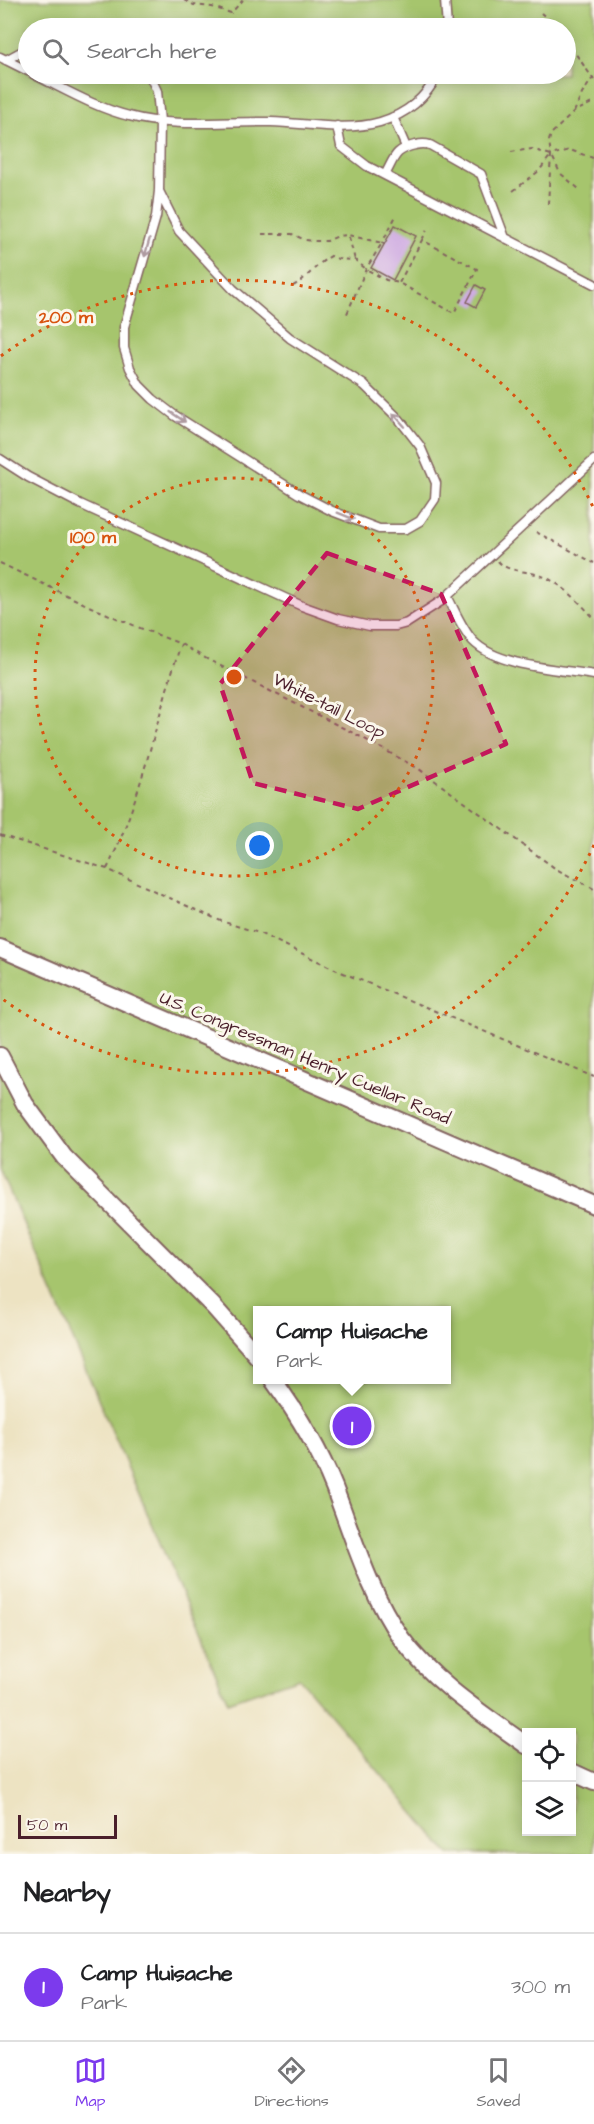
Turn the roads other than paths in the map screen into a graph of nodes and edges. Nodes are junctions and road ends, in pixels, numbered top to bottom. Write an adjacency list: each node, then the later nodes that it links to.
1 (445, 0): 2 (lane)
2 (446, 18)
3 (18, 52): 4 (lane)
4 (3, 58): 5 (lane)
5 (18, 66)
6 (55, 84): 10 (lane)
7 (154, 84): 10 (lane)
8 (432, 84): 9 (lane)
9 (393, 117): 11 (lane); 12 (lane)
10 (160, 121): 11 (lane); 14 (lane)
11 (337, 126): 13 (lane)
12 (406, 147): 13 (lane); 15 (lane)
13 (385, 175): 15 (lane)
14 (159, 190): 14 (lane, one-way to 14)
15 (506, 238): 16 (lane)
16 (594, 284)
17 (0, 459): 19 (lane)
18 (594, 460): 19 (lane)
19 (447, 596): 20 (lane)
20 (594, 675)
21 (0, 948): 23 (street, U.S. Congressman Henry Cuellar Road)
22 (0, 1056): 24 (street)
23 (594, 1205)
24 (253, 1351)
25 (275, 1384): 26 (street)
26 (522, 1741)
27 (576, 1774): 28 (street)
28 (594, 1782)

